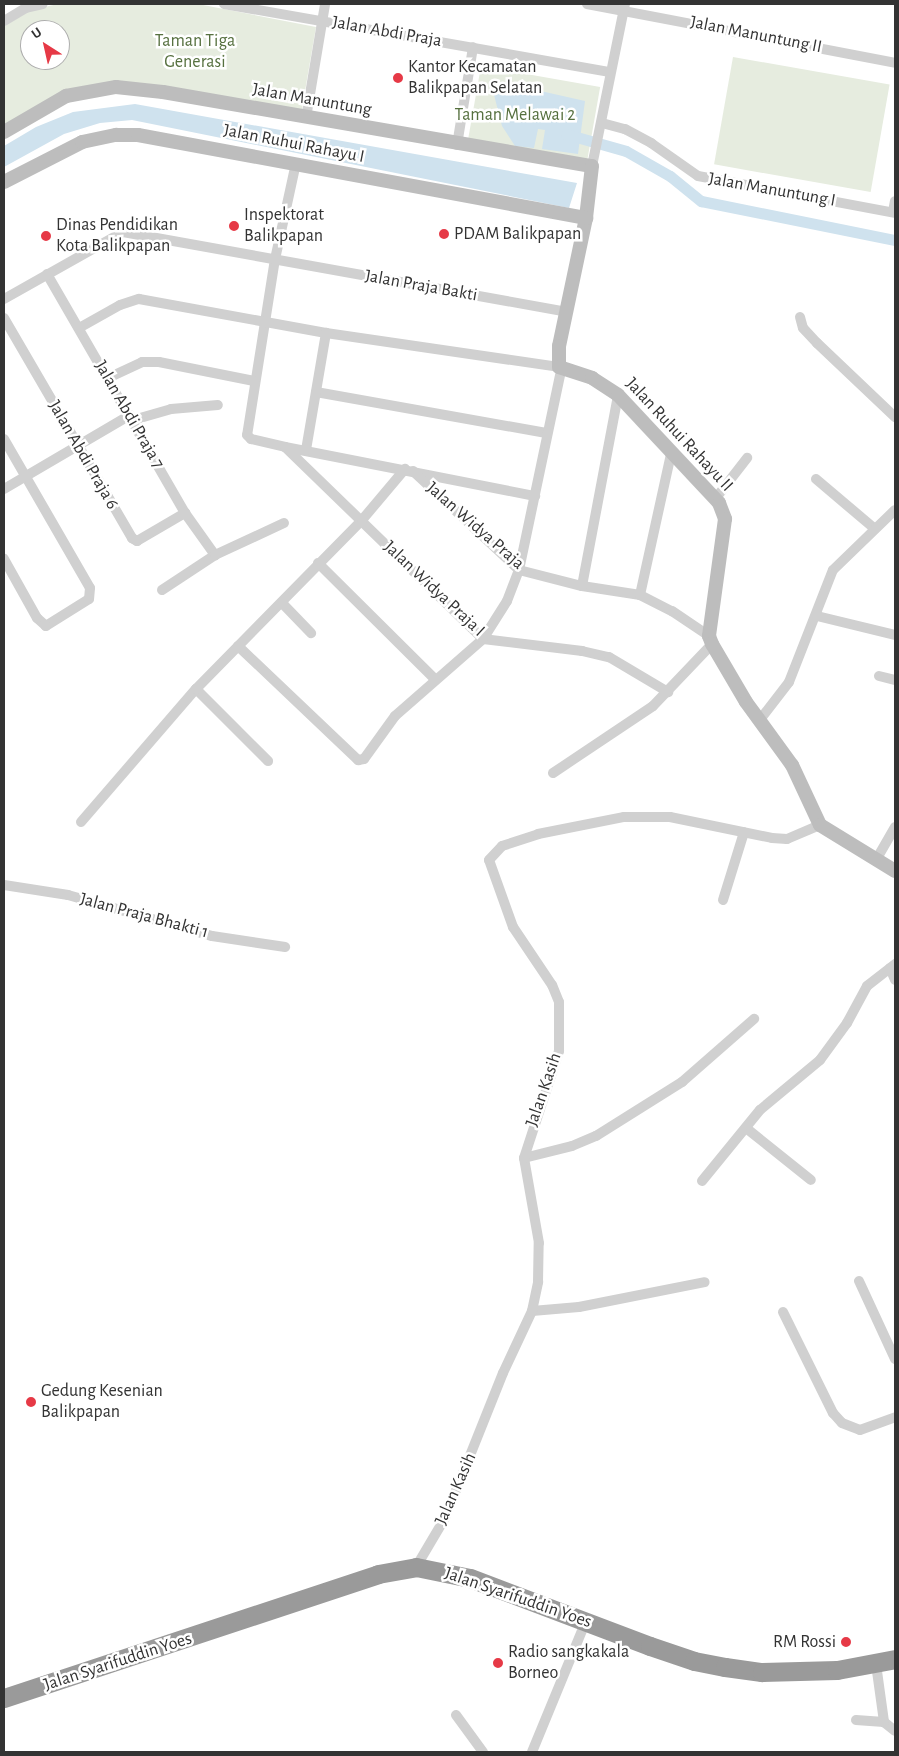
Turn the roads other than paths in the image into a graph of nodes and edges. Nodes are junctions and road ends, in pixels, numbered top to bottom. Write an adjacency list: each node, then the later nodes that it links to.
1 (44, 4): 5 (street)
2 (224, 4): 7 (street, Jalan Abdi Praja)
3 (325, 4): 7 (street)
4 (587, 4): 6 (street, Jalan Manuntung II)
5 (24, 6): 8 (street)
6 (625, 6): 10 (street, Jalan Manuntung II); 11 (street)
7 (322, 20): 9 (street, Jalan Abdi Praja); 12 (street)
8 (4, 21)
9 (473, 47): 11 (street, Jalan Abdi Praja); 15 (street)
10 (895, 63)
11 (610, 72): 13 (street)
12 (306, 118): 14 (street, Jalan Manuntung); 15 (street, Jalan Manuntung)
13 (602, 123): 17 (street); 21 (street, Jalan Manuntung I)
14 (4, 132)
15 (457, 144): 17 (street, Jalan Manuntung)
16 (296, 163): 18 (street, Jalan Ruhui Rahayu I); 20 (street, Jalan Ruhui Rahayu I); 22 (street)
17 (592, 163): 20 (street)
18 (4, 182)
19 (895, 201): 21 (street)
20 (586, 213): 25 (street)
21 (894, 213)
22 (275, 259): 23 (street, Jalan Praja Bakti); 25 (street, Jalan Praja Bakti); 28 (street)
23 (47, 274): 24 (street, Jalan Praja Bakti); 29 (street, Jalan Abdi Praja 7)
24 (4, 299)
25 (567, 312): 31 (street)
26 (800, 317): 37 (street)
27 (4, 318): 41 (street, Jalan Abdi Praja 6)
28 (265, 321): 29 (street); 30 (street); 33 (street)
29 (79, 328): 32 (street, Jalan Abdi Praja 7)
30 (326, 333): 31 (street); 34 (street)
31 (560, 368): 35 (street, Jalan Ruhui Rahayu II); 39 (street)
32 (108, 378): 33 (street); 38 (street, Jalan Abdi Praja 7)
33 (254, 381): 42 (street)
34 (316, 392): 39 (street); 43 (street)
35 (618, 395): 44 (street, Jalan Ruhui Rahayu II); 61 (street)
36 (218, 406): 38 (street)
37 (895, 417)
38 (132, 418): 41 (street); 53 (street, Jalan Abdi Praja 7)
39 (546, 433): 50 (street)
40 (4, 439): 47 (street)
41 (78, 446): 47 (street); 53 (street, Jalan Abdi Praja 6)
42 (285, 447): 43 (street); 54 (street, Jalan Widya Praja I)
43 (306, 450): 46 (street)
44 (672, 450): 51 (street, Jalan Ruhui Rahayu II); 63 (street)
45 (747, 458): 51 (street)
46 (408, 470): 50 (street); 54 (street); 60 (street, Jalan Widya Praja)
47 (25, 477): 49 (street); 58 (street)
48 (816, 479): 56 (street)
49 (4, 489)
50 (535, 496): 60 (street)
51 (716, 498): 69 (street, Jalan Ruhui Rahayu II)
52 (895, 510): 56 (street)
53 (185, 513): 57 (street, Jalan Abdi Praja 7)
54 (362, 520): 59 (street); 68 (street, Jalan Widya Praja I)
55 (284, 523): 57 (street)
56 (875, 529): 65 (street)
57 (215, 555): 62 (street)
58 (4, 559)
59 (318, 563): 64 (street); 72 (street)
60 (519, 570): 61 (street, Jalan Widya Praja); 68 (street)
61 (582, 586): 63 (street, Jalan Widya Praja)
62 (162, 590)
63 (640, 595): 69 (street, Jalan Widya Praja)
64 (282, 603): 66 (street); 70 (street)
65 (817, 616): 67 (street); 76 (street)
66 (311, 633)
67 (895, 635)
68 (483, 639): 72 (street); 75 (street, Jalan Widya Praja I)
69 (710, 640): 75 (street); 76 (street)
70 (238, 646): 72 (street); 74 (street)
71 (879, 676): 73 (street)
72 (434, 678)
73 (895, 680)
74 (196, 689): 77 (street); 79 (street)
75 (668, 692): 78 (street)
76 (759, 721): 80 (street)
77 (268, 762)
78 (553, 773)
79 (81, 822)
80 (820, 825): 82 (street, Jalan Kasih); 83 (street)
81 (895, 827): 83 (street)
82 (744, 832): 86 (street); 92 (street, Jalan Kasih)
83 (876, 860): 84 (street)
84 (895, 871)
85 (4, 885): 87 (street, Jalan Praja Bhakti 1)
86 (723, 900)
87 (285, 947)
88 (893, 966): 89 (street); 91 (street)
89 (895, 980)
90 (754, 1019): 92 (street)
91 (746, 1128): 93 (street); 94 (street)
92 (524, 1158): 97 (street, Jalan Kasih)
93 (811, 1180)
94 (702, 1181)
95 (859, 1281): 99 (street)
96 (705, 1282): 97 (street)
97 (532, 1311): 101 (street, Jalan Kasih)
98 (782, 1312): 100 (street)
99 (895, 1358)
100 (895, 1417)
101 (416, 1567): 102 (highway, Jalan Syarifuddin Yoes); 105 (highway, Jalan Syarifuddin Yoes)
102 (586, 1621): 104 (highway, Jalan Syarifuddin Yoes); 111 (street)
103 (895, 1659): 104 (highway, Jalan Syarifuddin Yoes)
104 (876, 1664): 108 (street)
105 (4, 1698)
106 (456, 1714): 110 (street)
107 (856, 1720): 108 (street)
108 (884, 1722): 109 (street)
109 (895, 1730)
110 (483, 1752)
111 (532, 1752)

